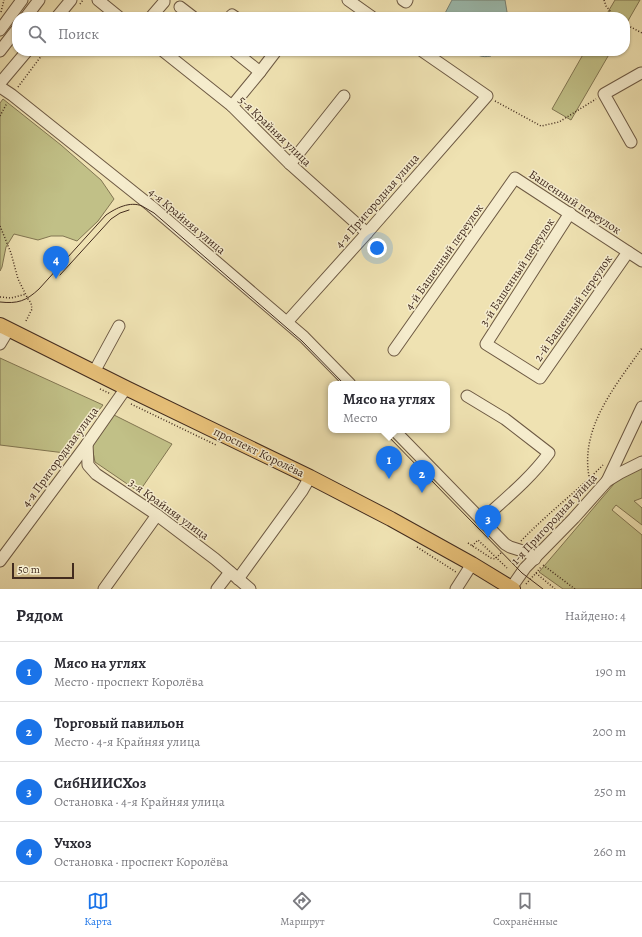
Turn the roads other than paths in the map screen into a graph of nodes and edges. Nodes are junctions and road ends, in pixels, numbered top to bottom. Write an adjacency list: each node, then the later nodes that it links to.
1 (22, 0): 10 (street)
2 (39, 0): 11 (street)
3 (71, 0): 12 (street)
4 (98, 0): 13 (street)
5 (164, 0): 14 (street)
6 (403, 0): 7 (street)
7 (407, 0)
8 (355, 2): 16 (street)
9 (180, 7): 15 (street)
10 (13, 12)
11 (30, 12)
12 (61, 12)
13 (113, 12)
14 (155, 12)
15 (186, 12)
16 (366, 12)
17 (12, 14): 18 (street)
18 (0, 30)
19 (12, 35): 20 (street)
20 (0, 51)
21 (23, 56): 28 (street)
22 (169, 56): 31 (street, 5-я Крайняя улица)
23 (240, 56): 26 (street)
24 (272, 56): 26 (street)
25 (429, 56): 36 (street, 4-я Пригородная улица)
26 (260, 72): 31 (street)
27 (642, 73): 32 (street)
28 (0, 83)
29 (0, 87): 39 (street, 4-я Крайняя улица)
30 (344, 96): 33 (street)
31 (232, 106): 33 (street, 5-я Крайняя улица)
32 (631, 142)
33 (290, 164): 36 (street, 5-я Крайняя улица)
34 (515, 178): 35 (street, Башенный переулок); 43 (street, 4-й Башенный переулок)
35 (570, 214): 37 (street, Башенный переулок); 45 (street, 3-й Башенный переулок)
36 (367, 233): 39 (street, 4-я Пригородная улица)
37 (628, 252): 38 (street, Башенный переулок); 45 (street, 2-й Башенный переулок)
38 (642, 260)
39 (287, 322): 46 (street, 4-я Крайняя улица)
40 (119, 326): 44 (street)
41 (4, 327): 42 (street); 44 (main road, проспект Королёва)
42 (0, 344)
43 (394, 350)
44 (94, 372): 47 (main road, проспект Королёва)
45 (540, 378)
46 (347, 381)
47 (123, 393): 51 (street, 4-я Пригородная улица); 53 (main road, проспект Королёва)
48 (467, 396): 56 (street)
49 (642, 407): 54 (street)
50 (397, 433): 56 (street)
51 (86, 444): 55 (street, 3-я Крайняя улица); 58 (street, 4-я Пригородная улица)
52 (642, 462): 54 (street, 1-я Пригородная улица)
53 (310, 478): 59 (main road, проспект Королёва); 60 (street)
54 (607, 481): 57 (street, 1-я Пригородная улица)
55 (157, 515): 60 (street, 3-я Крайняя улица); 62 (street)
56 (482, 520): 57 (street)
57 (536, 558): 61 (street, 1-я Пригородная улица)
58 (0, 561)
59 (472, 564): 61 (main road, проспект Королёва); 65 (street)
60 (234, 575): 63 (street); 64 (street, 3-я Крайняя улица)
61 (512, 588)
62 (104, 589)
63 (217, 589)
64 (250, 589)
65 (456, 589)

